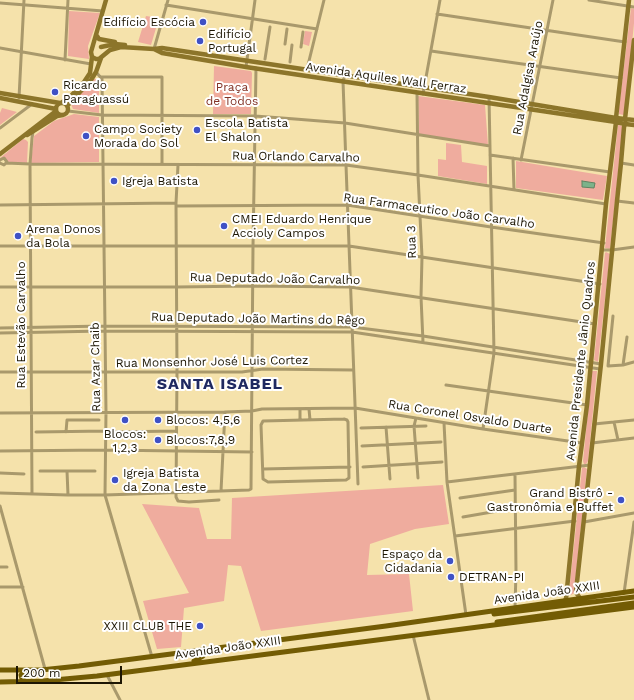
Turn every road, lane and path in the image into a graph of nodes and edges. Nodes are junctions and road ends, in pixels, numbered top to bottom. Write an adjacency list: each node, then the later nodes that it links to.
1 (24, 0): 12 (street)
2 (68, 0): 15 (street)
3 (106, 0): 16 (main road)
4 (168, 0): 13 (street)
5 (255, 0): 18 (street)
6 (324, 0): 21 (street)
7 (440, 0): 17 (street)
8 (553, 0): 22 (street, Rua Adalgisa Araújo)
9 (589, 0): 14 (street)
10 (629, 0): 14 (main road, Avenida Presidente Jânio Quadros)
11 (0, 3): 12 (street)
12 (24, 5): 15 (street); 37 (street)
13 (166, 5): 18 (street); 34 (street)
14 (631, 6): 26 (main road, Avenida Presidente Jânio Quadros)
15 (68, 8): 16 (street); 41 (street)
16 (103, 11): 24 (main road)
17 (437, 14): 22 (street); 36 (street)
18 (253, 20): 21 (street); 42 (street)
19 (270, 27): 40 (street)
20 (287, 29): 27 (street)
21 (317, 29): 48 (street)
22 (546, 30): 26 (street); 46 (street, Rua Adalgisa Araújo)
23 (303, 32): 32 (street)
24 (97, 34): 28 (main road); 30 (main road); 35 (main road)
25 (634, 40): 50 (main road, Avenida Presidente Jânio Quadros)
26 (625, 42): 53 (main road, Avenida Presidente Jânio Quadros)
27 (285, 44)
28 (126, 45): 30 (main road, Avenida Aquiles Wall Ferraz); 31 (main road, Avenida Aquiles Wall Ferraz)
29 (292, 45): 43 (street)
30 (100, 47): 35 (main road); 39 (main road)
31 (139, 47): 34 (main road, Avenida Aquiles Wall Ferraz); 39 (main road, Avenida Aquiles Wall Ferraz)
32 (301, 47)
33 (0, 48): 37 (street)
34 (154, 49): 42 (main road, Avenida Aquiles Wall Ferraz); 45 (main road, Avenida Aquiles Wall Ferraz)
35 (91, 50): 38 (main road)
36 (431, 51): 46 (street); 55 (street)
37 (21, 52): 41 (street); 61 (street)
38 (92, 56): 39 (main road); 44 (main road)
39 (102, 57): 49 (main road)
40 (265, 59)
41 (65, 60): 44 (street)
42 (246, 61): 45 (street); 48 (main road, Avenida Aquiles Wall Ferraz)
43 (290, 62)
44 (91, 64): 62 (main road)
45 (246, 67): 47 (main road, Avenida Aquiles Wall Ferraz)
46 (539, 67): 53 (street); 66 (street, Rua Adalgisa Araújo)
47 (256, 68): 54 (main road, Avenida Aquiles Wall Ferraz); 73 (street)
48 (307, 69): 51 (main road, Avenida Aquiles Wall Ferraz)
49 (96, 72): 52 (street); 67 (main road)
50 (632, 73): 76 (main road, Avenida Presidente Jânio Quadros)
51 (345, 75): 54 (street); 55 (main road, Avenida Aquiles Wall Ferraz)
52 (101, 77): 71 (street, Rua Azar Chaib); 72 (street)
53 (621, 78): 74 (main road, Avenida Presidente Jânio Quadros)
54 (343, 81): 57 (main road, Avenida Aquiles Wall Ferraz); 77 (street)
55 (425, 87): 58 (street); 59 (main road, Avenida Aquiles Wall Ferraz)
56 (0, 93): 61 (main road)
57 (417, 93): 58 (main road, Avenida Aquiles Wall Ferraz); 81 (street, Rua 3)
58 (423, 94): 63 (main road, Avenida Aquiles Wall Ferraz)
59 (489, 97): 63 (street); 66 (main road, Avenida Aquiles Wall Ferraz)
60 (1, 98): 61 (main road); 64 (street)
61 (19, 99): 62 (main road); 65 (main road)
62 (61, 103): 67 (main road); 68 (main road)
63 (489, 103): 69 (main road, Avenida Aquiles Wall Ferraz); 84 (street)
64 (0, 104)
65 (33, 104): 68 (main road); 79 (street)
66 (532, 104): 69 (street, Rua Adalgisa Araújo); 74 (main road, Avenida Aquiles Wall Ferraz)
67 (67, 109): 70 (main road); 71 (street)
68 (56, 110): 70 (main road); 82 (main road)
69 (530, 110): 74 (main road, Avenida Aquiles Wall Ferraz); 89 (street, Rua Adalgisa Araújo)
70 (63, 115): 80 (main road)
71 (102, 115): 72 (street); 94 (street, Rua Azar Chaib)
72 (162, 115): 73 (street); 95 (street)
73 (255, 116): 77 (street); 97 (street)
74 (616, 120): 76 (main road); 100 (main road, Avenida Presidente Jânio Quadros)
75 (634, 120): 76 (main road)
76 (625, 121): 78 (main road); 92 (main road, Avenida Presidente Jânio Quadros)
77 (345, 123): 81 (street); 99 (street)
78 (634, 125)
79 (0, 128)
80 (33, 132): 82 (main road); 83 (street, Rua Estevão Carvalho)
81 (418, 135): 84 (street); 101 (street, Rua 3)
82 (24, 137): 83 (street); 85 (main road)
83 (31, 142): 93 (street, Rua Estevão Carvalho)
84 (490, 146): 86 (street)
85 (0, 154)
86 (490, 155): 87 (street); 102 (street)
87 (513, 158): 89 (street); 103 (street)
88 (0, 160): 91 (street, Rua Orlando Carvalho)
89 (521, 160): 100 (street)
90 (0, 163): 91 (street, Rua Orlando Carvalho)
91 (6, 163): 93 (street, Rua Orlando Carvalho)
92 (621, 163): 98 (street); 104 (main road, Avenida Presidente Jânio Quadros)
93 (30, 164): 94 (street, Rua Orlando Carvalho); 107 (street, Rua Estevão Carvalho)
94 (102, 164): 95 (street, Rua Orlando Carvalho); 108 (street, Rua Azar Chaib)
95 (162, 164): 96 (street, Rua Orlando Carvalho)
96 (178, 164): 97 (street, Rua Orlando Carvalho); 110 (street)
97 (254, 165): 99 (street, Rua Orlando Carvalho); 112 (street)
98 (634, 165)
99 (346, 166): 101 (street, Rua Orlando Carvalho); 111 (street)
100 (610, 172): 109 (main road, Avenida Presidente Jânio Quadros)
101 (418, 175): 102 (street, Rua Orlando Carvalho); 113 (street, Rua 3)
102 (490, 186): 103 (street, Rua Orlando Carvalho); 114 (street)
103 (514, 190): 109 (street, Rua Orlando Carvalho)
104 (617, 201): 105 (street); 124 (main road, Avenida Presidente Jânio Quadros)
105 (634, 203)
106 (0, 204): 107 (street, Rua Farmaceutico João Carvalho)
107 (30, 204): 108 (street, Rua Farmaceutico João Carvalho); 118 (street, Rua Estevão Carvalho)
108 (103, 204): 110 (street, Rua Farmaceutico João Carvalho); 119 (street, Rua Azar Chaib)
109 (606, 204): 115 (main road, Avenida Presidente Jânio Quadros)
110 (176, 205): 112 (street, Rua Farmaceutico João Carvalho); 116 (street)
111 (347, 205): 112 (street, Rua Farmaceutico João Carvalho); 113 (street, Rua Farmaceutico João Carvalho); 121 (street)
112 (253, 207): 120 (street)
113 (420, 216): 114 (street, Rua Farmaceutico João Carvalho); 126 (street, Rua 3)
114 (492, 227): 115 (street, Rua Farmaceutico João Carvalho); 127 (street)
115 (604, 243): 123 (main road, Avenida Presidente Jânio Quadros)
116 (177, 245): 119 (street); 120 (street); 133 (street)
117 (0, 246): 118 (street)
118 (30, 246): 119 (street); 131 (street, Rua Estevão Carvalho)
119 (104, 246): 132 (street, Rua Azar Chaib)
120 (252, 246): 121 (street); 129 (street)
121 (349, 246): 126 (street); 134 (street)
122 (634, 247): 124 (street); 125 (street)
123 (603, 250): 124 (street); 128 (main road, Avenida Presidente Jânio Quadros)
124 (612, 250): 159 (main road, Avenida Presidente Jânio Quadros)
125 (633, 252)
126 (422, 257): 127 (street); 135 (street, Rua 3)
127 (493, 267): 128 (street); 136 (street)
128 (600, 284): 138 (main road, Avenida Presidente Jânio Quadros)
129 (252, 286): 133 (street, Rua Deputado João Carvalho); 134 (street, Rua Deputado João Carvalho); 141 (street)
130 (0, 287): 131 (street, Rua Deputado João Carvalho)
131 (30, 287): 132 (street, Rua Deputado João Carvalho); 142 (street, Rua Estevão Carvalho)
132 (104, 287): 133 (street, Rua Deputado João Carvalho); 139 (street, Rua Azar Chaib)
133 (177, 287): 140 (street)
134 (350, 287): 135 (street, Rua Deputado João Carvalho); 143 (street)
135 (421, 297): 136 (street, Rua Deputado João Carvalho); 151 (street, Rua 3)
136 (494, 309): 138 (street, Rua Deputado João Carvalho); 154 (street)
137 (613, 316): 160 (street)
138 (595, 324): 157 (main road, Avenida Presidente Jânio Quadros)
139 (104, 326): 140 (street, Rua Deputado João Martins do Rêgo); 142 (street, Rua Deputado João Martins do Rêgo); 145 (street, Rua Azar Chaib)
140 (177, 326): 141 (street, Rua Deputado João Martins do Rêgo); 146 (street)
141 (252, 326): 143 (street, Rua Deputado João Martins do Rêgo); 147 (street)
142 (30, 327): 144 (street, Rua Deputado João Martins do Rêgo); 150 (street, Rua Estevão Carvalho)
143 (352, 327): 148 (street); 151 (street, Rua Deputado João Martins do Rêgo)
144 (0, 328)
145 (104, 331): 146 (street, Rua Deputado João Martins do Rêgo); 150 (street, Rua Deputado João Martins do Rêgo); 165 (street, Rua Azar Chaib)
146 (177, 331): 147 (street, Rua Deputado João Martins do Rêgo); 166 (street)
147 (252, 331): 148 (street, Rua Deputado João Martins do Rêgo); 162 (street)
148 (352, 332): 153 (street, Rua Deputado João Martins do Rêgo); 161 (street)
149 (0, 333): 150 (street, Rua Deputado João Martins do Rêgo)
150 (31, 333): 164 (street, Rua Estevão Carvalho)
151 (423, 336): 153 (street, Rua 3); 154 (street, Rua Deputado João Martins do Rêgo)
152 (627, 337): 158 (street)
153 (423, 342): 155 (street, Rua Deputado João Martins do Rêgo)
154 (494, 348): 155 (street); 157 (street, Rua Deputado João Martins do Rêgo)
155 (494, 353): 157 (street, Rua Deputado João Martins do Rêgo); 168 (street)
156 (634, 362): 158 (street, Rua Deputado João Martins do Rêgo)
157 (591, 365): 159 (street, Rua Deputado João Martins do Rêgo); 169 (main road, Avenida Presidente Jânio Quadros)
158 (623, 365): 160 (street, Rua Deputado João Martins do Rêgo)
159 (600, 366): 160 (street, Rua Deputado João Martins do Rêgo); 186 (main road, Avenida Presidente Jânio Quadros)
160 (608, 366)
161 (353, 370): 162 (street, Rua Monsenhor José Luis Cortez); 171 (street)
162 (252, 371): 166 (street, Rua Monsenhor José Luis Cortez); 173 (street)
163 (0, 372): 164 (street, Rua Monsenhor José Luis Cortez)
164 (31, 372): 165 (street, Rua Monsenhor José Luis Cortez); 178 (street, Rua Estevão Carvalho)
165 (105, 372): 166 (street, Rua Monsenhor José Luis Cortez); 174 (street, Rua Azar Chaib)
166 (177, 372): 175 (street)
167 (446, 385): 168 (street)
168 (490, 392): 169 (street); 191 (street)
169 (587, 405): 200 (main road, Avenida Presidente Jânio Quadros)
170 (309, 408): 171 (street, Rua Coronel Osvaldo Duarte); 172 (street, Rua Coronel Osvaldo Duarte); 182 (street)
171 (355, 408): 179 (street, Rua Coronel Osvaldo Duarte); 228 (street)
172 (300, 409): 173 (street, Rua Coronel Osvaldo Duarte); 181 (street)
173 (252, 411): 176 (street, Rua Coronel Osvaldo Duarte); 210 (street)
174 (106, 412): 175 (street, Rua Coronel Osvaldo Duarte); 178 (street, Rua Coronel Osvaldo Duarte); 192 (street, Rua Azar Chaib)
175 (177, 412): 176 (street, Rua Coronel Osvaldo Duarte); 193 (street)
176 (225, 412): 209 (street)
177 (0, 413): 178 (street, Rua Coronel Osvaldo Duarte)
178 (31, 413): 207 (street, Rua Estevão Carvalho)
179 (416, 418): 185 (street, Rua Coronel Osvaldo Duarte); 187 (street)
180 (99, 420): 195 (street)
181 (300, 420): 182 (street); 218 (street)
182 (310, 420): 216 (street)
183 (634, 420): 184 (street)
184 (614, 422): 186 (street); 198 (street)
185 (444, 423): 191 (street, Rua Coronel Osvaldo Duarte); 227 (street)
186 (594, 424): 201 (main road, Avenida Presidente Jânio Quadros)
187 (414, 426): 188 (street); 189 (street); 202 (street)
188 (426, 426)
189 (386, 427): 190 (street); 203 (street)
190 (361, 428)
191 (484, 429): 200 (street, Rua Coronel Osvaldo Duarte)
192 (106, 431): 195 (street); 205 (street, Rua Azar Chaib)
193 (176, 431): 196 (street); 208 (street)
194 (36, 432): 195 (street)
195 (66, 432)
196 (112, 432)
197 (634, 438): 198 (street)
198 (618, 440): 201 (street)
199 (441, 442): 202 (street)
200 (582, 443): 215 (main road, Avenida Presidente Jânio Quadros)
201 (592, 443): 214 (main road, Avenida Presidente Jânio Quadros)
202 (416, 444): 203 (street); 212 (street)
203 (387, 445): 204 (street); 213 (street)
204 (362, 446)
205 (106, 450): 207 (street); 208 (street); 235 (street, Rua Azar Chaib)
206 (0, 451): 207 (street)
207 (31, 451): 233 (street, Rua Estevão Carvalho)
208 (176, 451): 209 (street); 232 (street)
209 (222, 451): 210 (street); 230 (street)
210 (252, 452): 230 (street)
211 (442, 462): 212 (street)
212 (417, 464): 213 (street); 225 (street)
213 (389, 465): 217 (street); 226 (street)
214 (590, 465): 215 (street); 243 (main road, Avenida Presidente Jânio Quadros)
215 (580, 466): 224 (street); 242 (main road, Avenida Presidente Jânio Quadros)
216 (350, 467): 218 (street); 218 (street)
217 (363, 467)
218 (263, 469)
219 (40, 471): 220 (street)
220 (67, 471): 221 (street); 234 (street)
221 (95, 471)
222 (0, 473): 223 (street)
223 (24, 474)
224 (515, 475): 227 (street); 229 (street)
225 (418, 478)
226 (390, 479)
227 (447, 482): 246 (street)
228 (358, 484)
229 (515, 490): 236 (street); 239 (street)
230 (221, 491): 232 (street)
231 (0, 493): 233 (street)
232 (176, 493): 235 (street); 237 (street)
233 (32, 494): 234 (street)
234 (68, 495): 235 (street)
235 (105, 495): 264 (street, Rua Azar Chaib)
236 (460, 498)
237 (219, 500)
238 (0, 506): 250 (street)
239 (515, 508): 241 (street); 245 (street)
240 (634, 513): 243 (street)
241 (463, 516)
242 (575, 521): 245 (street); 256 (main road, Avenida Presidente Jânio Quadros)
243 (584, 522): 254 (main road, Avenida Presidente Jânio Quadros)
244 (634, 522): 252 (street)
245 (515, 529): 246 (street); 258 (street)
246 (454, 536): 259 (street)
247 (0, 567): 248 (street)
248 (7, 567)
249 (0, 587): 250 (street)
250 (23, 587): 267 (street)
251 (634, 591): 252 (main road, Avenida João XXIII)
252 (624, 593): 254 (main road, Avenida João XXIII)
253 (634, 597): 256 (main road)
254 (580, 598): 256 (main road, Avenida João XXIII)
255 (634, 602): 261 (main road, Avenida João XXIII)
256 (564, 603): 258 (main road, Avenida João XXIII); 260 (main road, Avenida João XXIII)
257 (634, 607): 261 (main road, Avenida João XXIII)
258 (515, 608): 259 (main road, Avenida João XXIII)
259 (466, 615): 260 (main road, Avenida João XXIII)
260 (439, 619): 263 (main road, Avenida João XXIII)
261 (459, 628): 262 (main road, Avenida João XXIII)
262 (413, 635): 265 (main road, Avenida João XXIII); 272 (street)
263 (201, 650): 264 (main road, Avenida João XXIII); 265 (main road)
264 (152, 657): 267 (main road, Avenida João XXIII)
265 (190, 664): 268 (main road, Avenida João XXIII)
266 (2, 670): 267 (main road, Avenida João XXIII); 269 (main road)
267 (43, 670): 270 (main road)
268 (107, 675): 270 (main road, Avenida João XXIII); 271 (street)
269 (0, 680): 270 (main road, Avenida João XXIII)
270 (25, 681)
271 (120, 700)
272 (429, 700)

